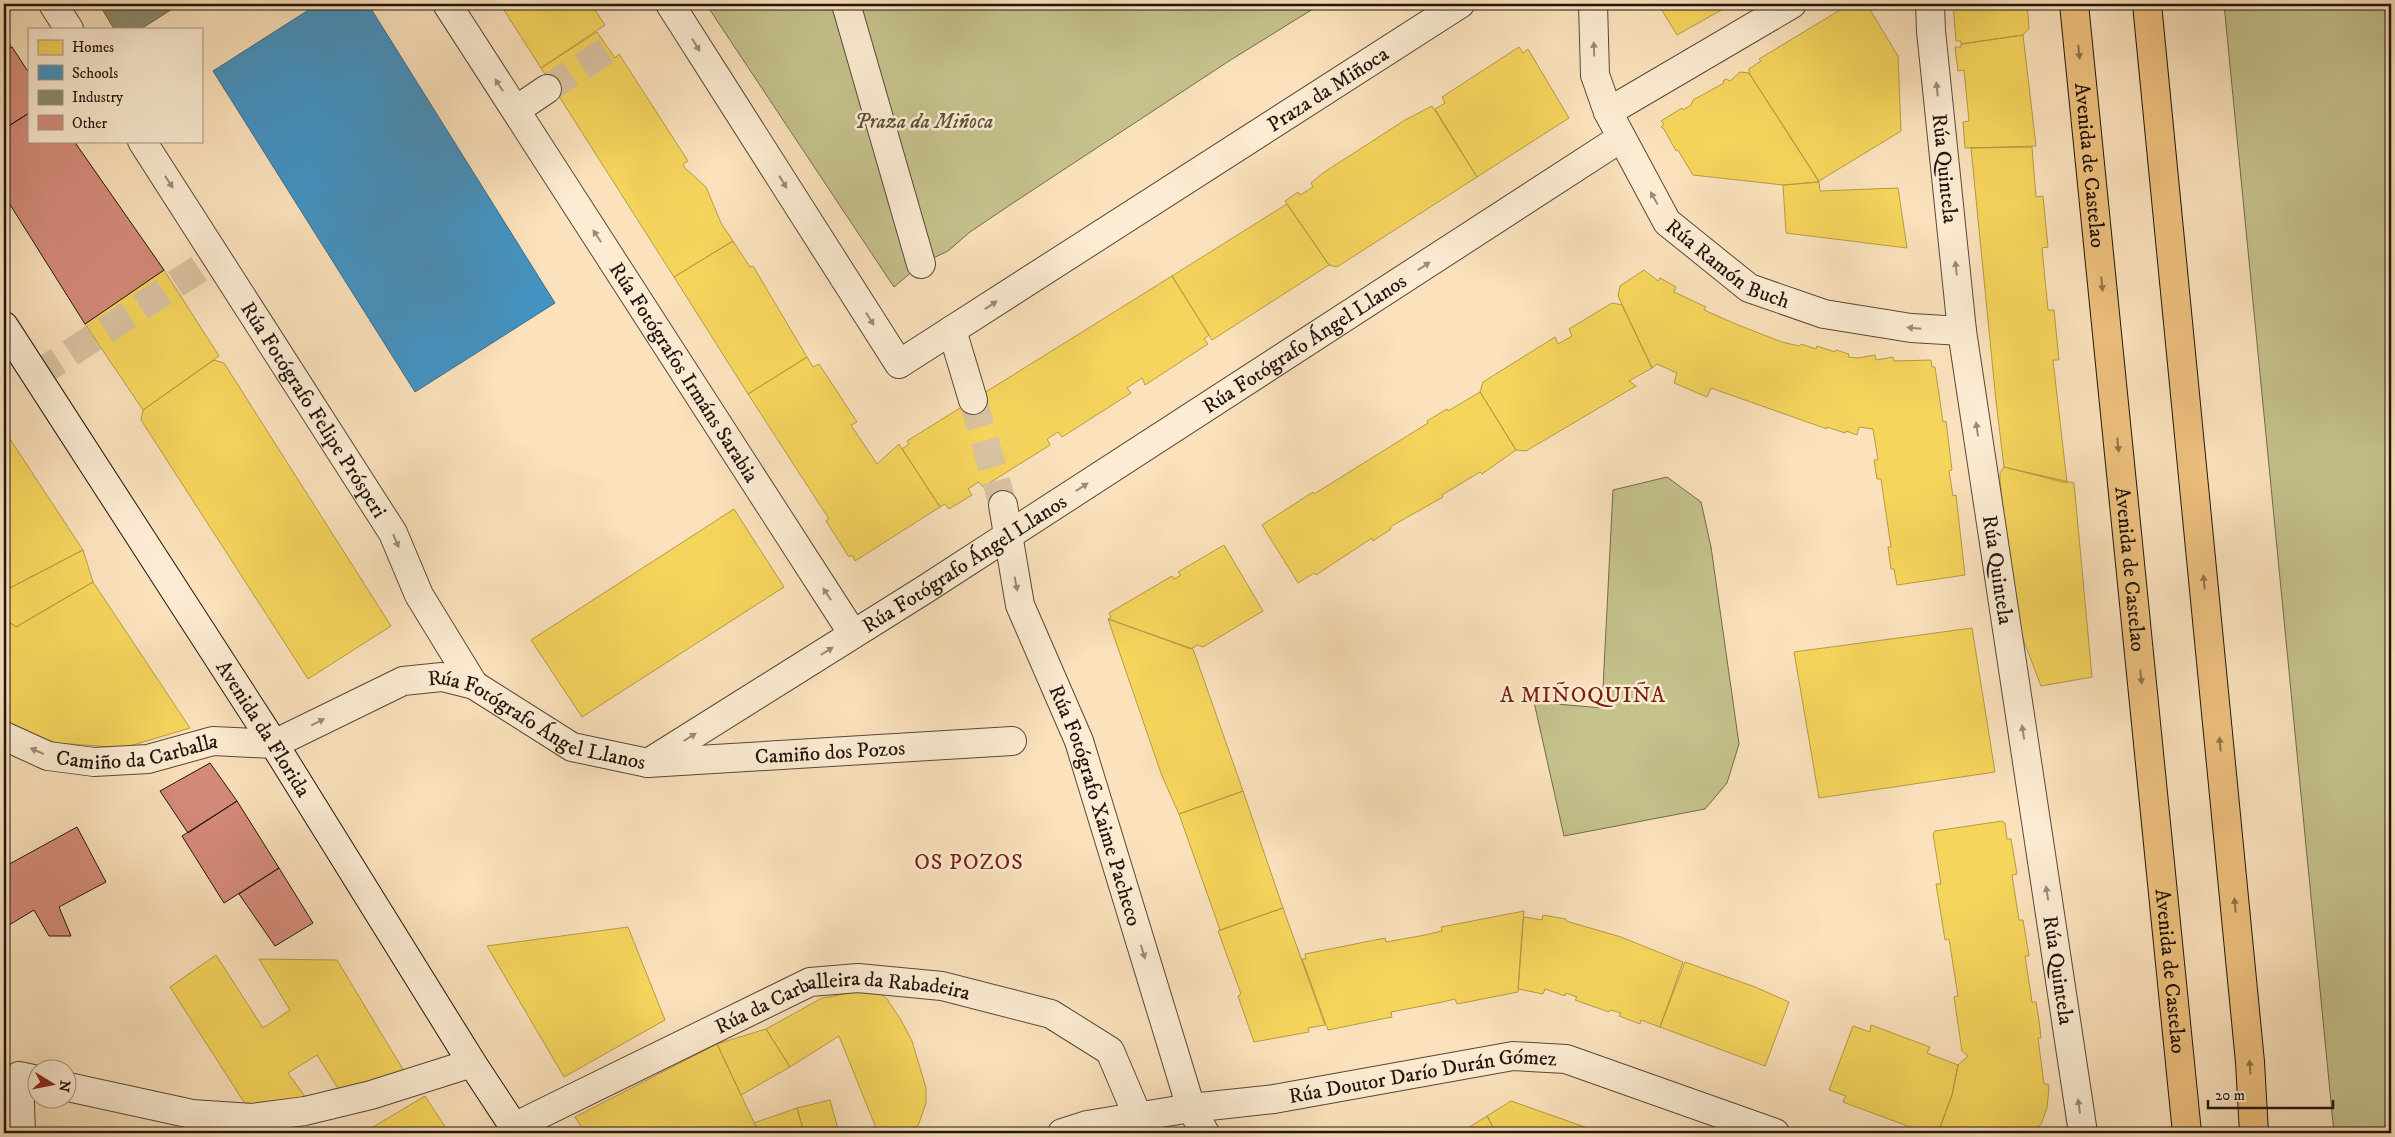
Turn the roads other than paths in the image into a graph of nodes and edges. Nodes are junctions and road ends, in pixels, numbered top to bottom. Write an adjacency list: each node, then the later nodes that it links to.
1 (53, 4): 11 (street)
2 (447, 4): 13 (street, Rúa Fotógrafos Irmáns Sarabia, one-way to 2)
3 (670, 4): 19 (street, Praza da Miñoca, one-way to 19)
4 (846, 4): 17 (street)
5 (1460, 4): 19 (street, Praza da Miñoca, one-way to 5)
6 (1592, 4): 14 (street, Rúa Ramón Buch, one-way to 6)
7 (1792, 4): 14 (street)
8 (1930, 4): 20 (street, Rúa Quintela, one-way to 8)
9 (2074, 4): 42 (main road, Avenida de Castelao, one-way to 42)
10 (2147, 4): 43 (main road, one-way to 10)
11 (68, 28)
12 (547, 89): 13 (street)
13 (516, 110): 24 (street, Rúa Fotógrafos Irmáns Sarabia, one-way to 13)
14 (1608, 112): 15 (street, Rúa Ramón Buch)
15 (1621, 138): 20 (street, Rúa Ramón Buch, one-way to 15); 23 (street, Rúa Fotógrafo Ángel Llanos, one-way to 15)
16 (143, 142): 25 (street, Rúa Fotógrafo Felipe Prósperi, one-way to 25)
17 (922, 264)
18 (4, 326): 28 (street, Avenida da Florida)
19 (952, 330): 21 (street)
20 (1962, 330): 41 (street, Rúa Quintela, one-way to 20)
21 (973, 400)
22 (1003, 505): 23 (street, Rúa Fotógrafo Xaime Pacheco)
23 (1007, 536): 24 (street, Rúa Fotógrafo Ángel Llanos); 33 (street, Rúa Fotógrafo Xaime Pacheco, one-way to 33)
24 (853, 634): 29 (street, Rúa Fotógrafo Ángel Llanos, one-way to 24)
25 (474, 685): 28 (street, Rúa Fotógrafo Ángel Llanos, one-way to 25); 29 (street, Rúa Fotógrafo Ángel Llanos)
26 (4, 736): 28 (street, Camiño da Carballa, one-way to 26)
27 (1012, 741): 29 (street, Camiño dos Pozos)
28 (274, 744): 30 (street, Avenida da Florida)
29 (648, 763)
30 (472, 1064): 35 (street); 36 (street, Avenida da Florida)
31 (28, 1078): 37 (street)
32 (78, 1090): 35 (street)
33 (1191, 1108): 34 (street, Rúa Doutor Darío Durán Gómez); 39 (street, Rúa Fotógrafo Xaime Pacheco); 40 (street, Rúa Doutor Darío Durán Gómez)
34 (1138, 1117): 36 (street, Rúa da Carballeira da Rabadeira); 38 (street, Rúa Doutor Darío Durán Gómez)
35 (191, 1124)
36 (516, 1130)
37 (21, 1133)
38 (1062, 1133)
39 (1206, 1133)
40 (1775, 1133)
41 (2083, 1133)
42 (2186, 1133)
43 (2254, 1133)

